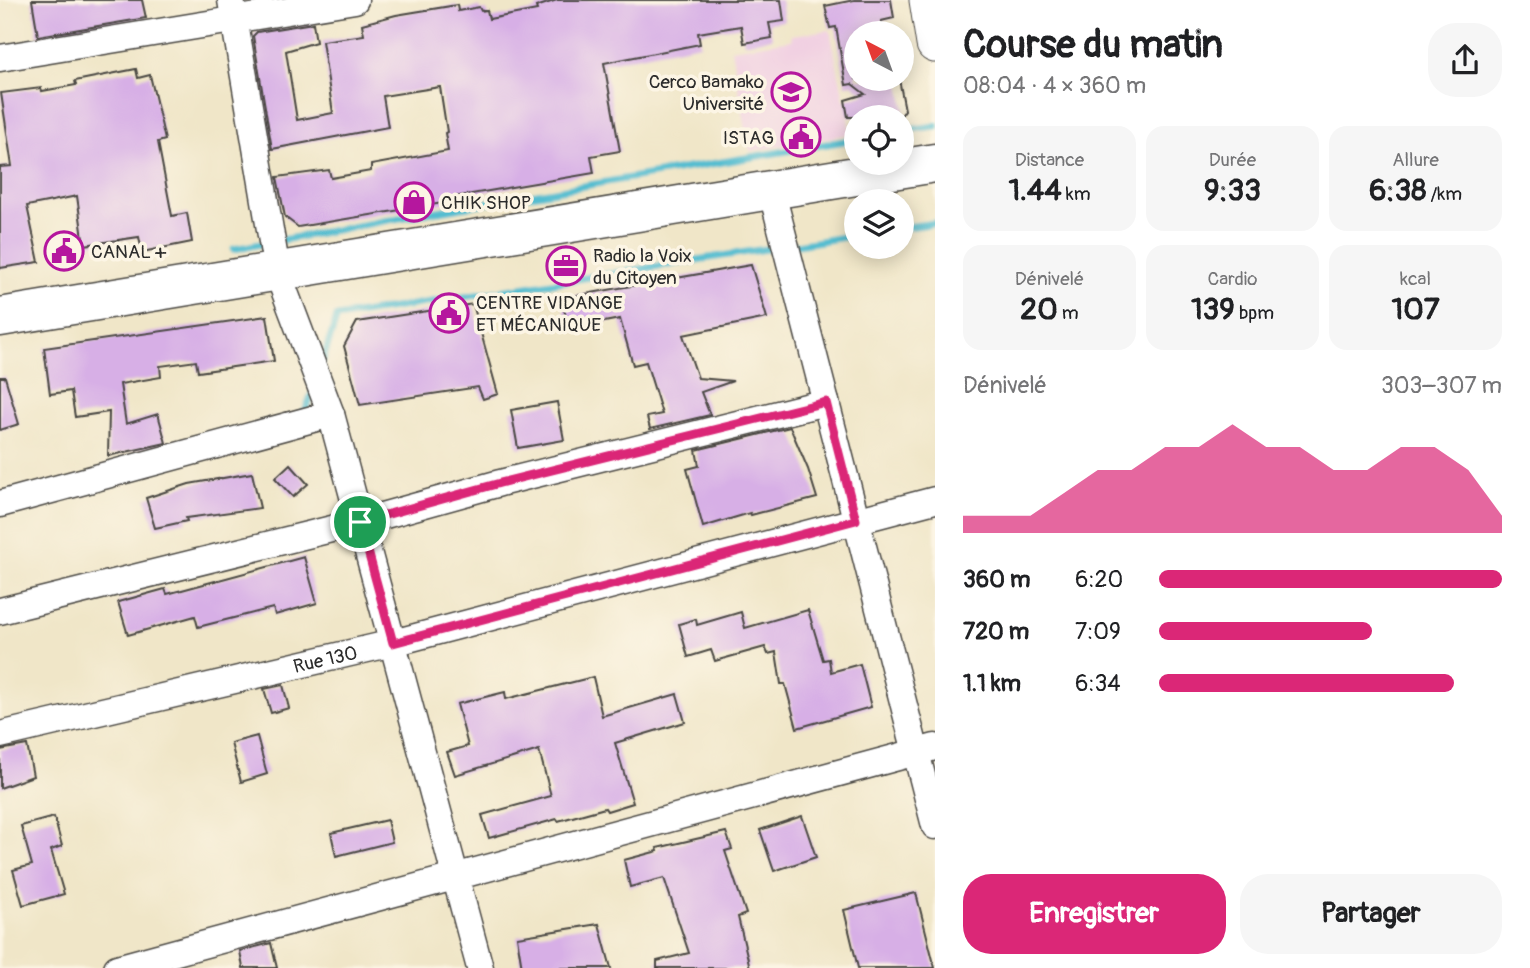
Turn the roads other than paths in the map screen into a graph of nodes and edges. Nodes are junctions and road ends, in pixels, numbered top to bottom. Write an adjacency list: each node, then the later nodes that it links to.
1 (355, 0): 3 (street)
2 (928, 0): 4 (street)
3 (233, 10): 5 (street); 8 (street)
4 (935, 44)
5 (0, 58)
6 (935, 163): 7 (main road)
7 (771, 189): 8 (main road); 10 (street)
8 (277, 271): 9 (main road); 11 (street)
9 (0, 317)
10 (826, 402): 14 (street); 15 (street)
11 (331, 414): 13 (street); 15 (street)
12 (935, 500): 14 (street, Rue 130)
13 (0, 505)
14 (856, 520): 17 (street, Rue 130); 19 (street)
15 (360, 522): 16 (street); 17 (street)
16 (0, 611)
17 (393, 643): 18 (street, Rue 130); 21 (street)
18 (0, 735)
19 (926, 750): 20 (street); 21 (street)
20 (935, 826)
21 (456, 877): 22 (street); 23 (street)
22 (117, 968)
23 (480, 968)

